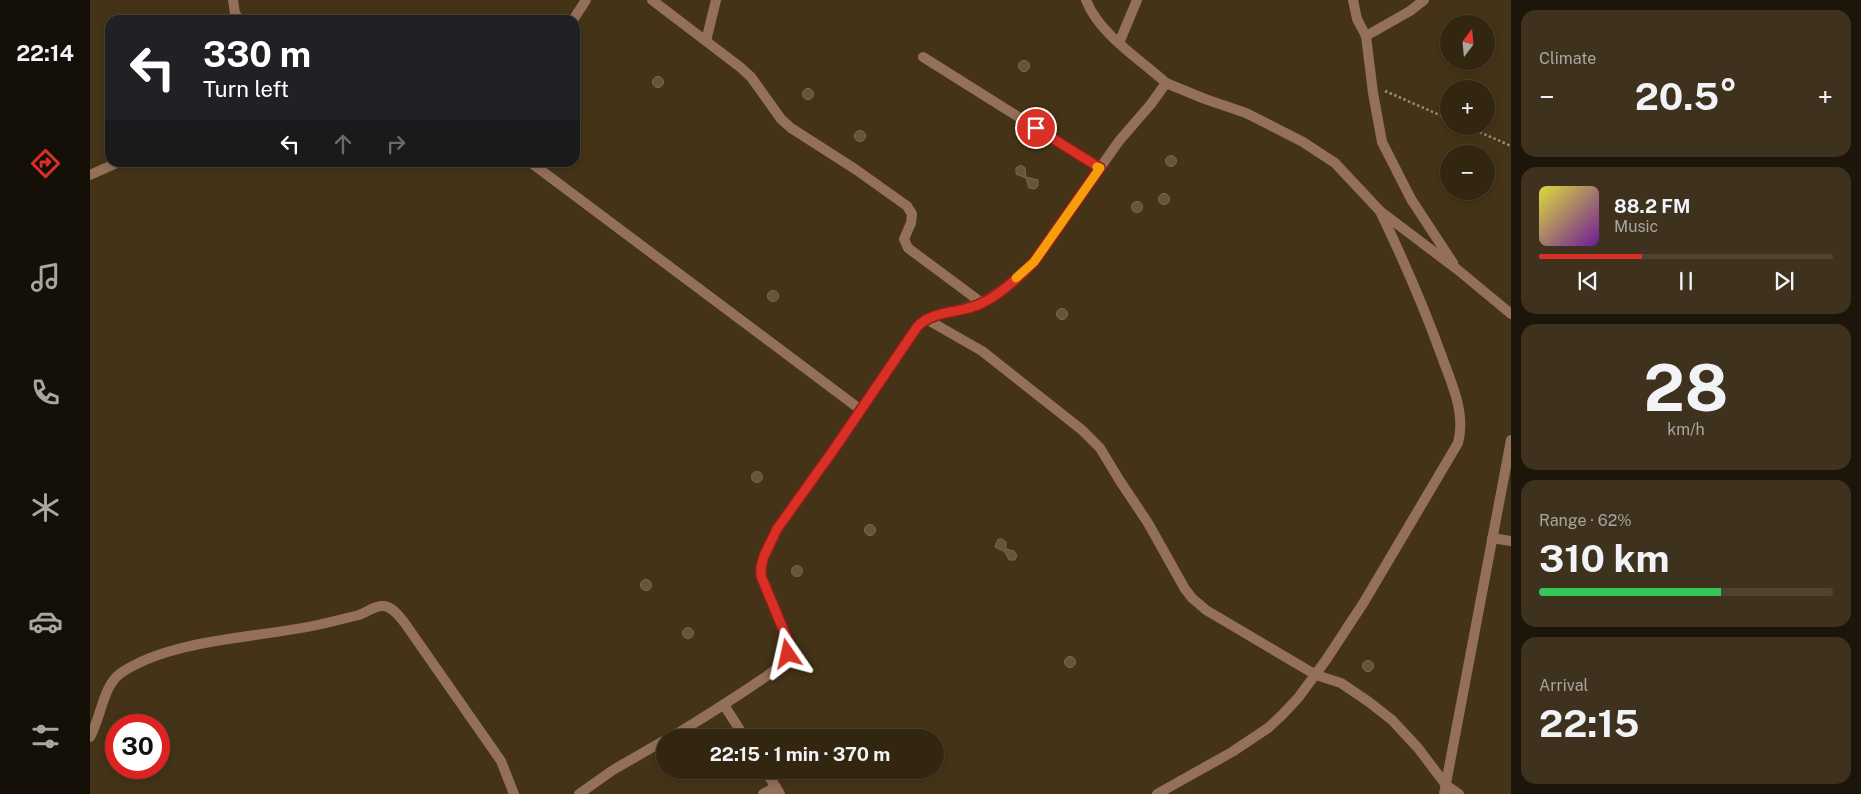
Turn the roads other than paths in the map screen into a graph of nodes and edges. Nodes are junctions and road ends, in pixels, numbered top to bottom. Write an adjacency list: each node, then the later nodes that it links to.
1 (233, 0): 9 (street)
2 (586, 0): 10 (street)
3 (652, 0): 12 (street)
4 (716, 0): 12 (street)
5 (1086, 0): 13 (street)
6 (1137, 0): 13 (street)
7 (1353, 0): 11 (street)
8 (1424, 0): 11 (street)
9 (236, 15)
10 (576, 15)
11 (1366, 36): 21 (street)
12 (706, 41): 22 (street)
13 (1119, 43): 15 (street)
14 (923, 57): 18 (street)
15 (1166, 83): 18 (street); 20 (street)
16 (108, 167): 19 (street)
17 (537, 167): 25 (street)
18 (1100, 168): 22 (street)
19 (90, 175)
20 (1380, 211): 21 (street); 29 (street)
21 (1458, 270): 23 (street)
22 (982, 303): 24 (street)
23 (1511, 314)
24 (926, 319): 25 (street); 29 (street)
25 (861, 410): 30 (street)
26 (1511, 440): 27 (street)
27 (1492, 538): 28 (street); 36 (street)
28 (1511, 541)
29 (1316, 675): 36 (street); 41 (street)
30 (724, 705): 31 (street); 32 (street)
31 (685, 729)
32 (739, 729)
33 (90, 737): 38 (street)
34 (656, 745): 39 (street)
35 (771, 779): 37 (street)
36 (1445, 789): 42 (street)
37 (778, 790): 40 (street)
38 (514, 794)
39 (579, 794)
40 (764, 794)
41 (1157, 794)
42 (1459, 794)

